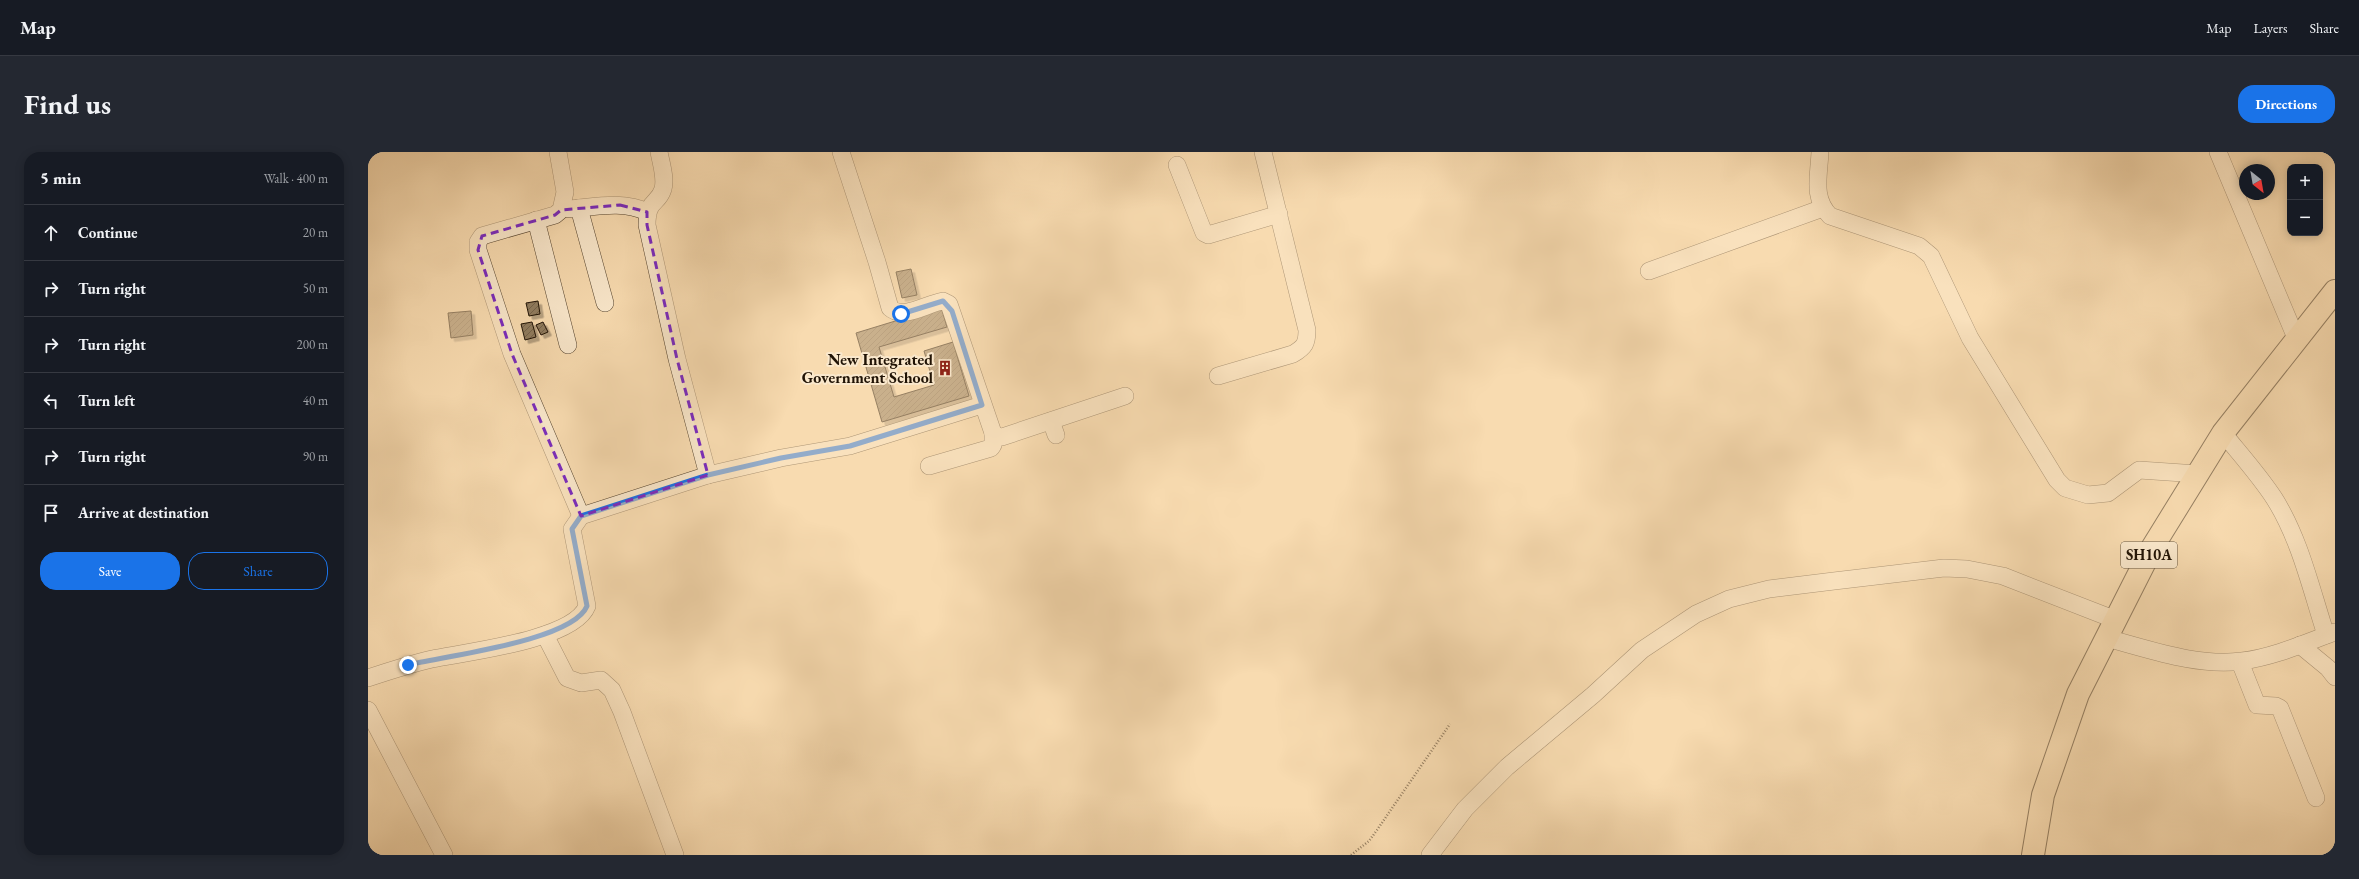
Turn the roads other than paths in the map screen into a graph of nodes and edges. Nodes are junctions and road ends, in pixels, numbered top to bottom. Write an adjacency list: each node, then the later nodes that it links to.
1 (558, 152): 10 (street)
2 (659, 152): 11 (street)
3 (841, 152): 21 (street)
4 (1263, 152): 12 (street)
5 (1820, 152): 9 (street)
6 (2218, 152): 17 (street)
7 (1177, 165): 12 (street)
8 (579, 208): 10 (street); 11 (street); 16 (street)
9 (1823, 208): 14 (street); 25 (street)
10 (561, 210): 13 (street)
11 (647, 212): 26 (street)
12 (1279, 214): 19 (street)
13 (536, 220): 18 (street); 27 (street)
14 (1649, 271)
15 (2335, 291): 17 (main road, SH10A)
16 (605, 303)
17 (2296, 338): 23 (main road, SH10A)
18 (568, 345)
19 (1218, 376)
20 (1125, 396): 22 (street)
21 (982, 405): 22 (street); 26 (street)
22 (992, 433): 24 (street)
23 (2223, 433): 25 (main road, SH10A); 29 (street)
24 (929, 466)
25 (2198, 474): 28 (main road, SH10A)
26 (708, 475): 27 (street)
27 (581, 516): 30 (street)
28 (2111, 629): 32 (street); 39 (street); 40 (main road, SH10A)
29 (2331, 633): 31 (street)
30 (545, 635): 34 (street); 38 (street)
31 (2300, 645): 32 (street); 33 (street)
32 (2240, 662): 36 (street)
33 (2335, 677)
34 (368, 678)
35 (368, 710): 37 (street)
36 (2316, 798)
37 (444, 855)
38 (675, 855)
39 (1430, 855)
40 (2033, 855)

